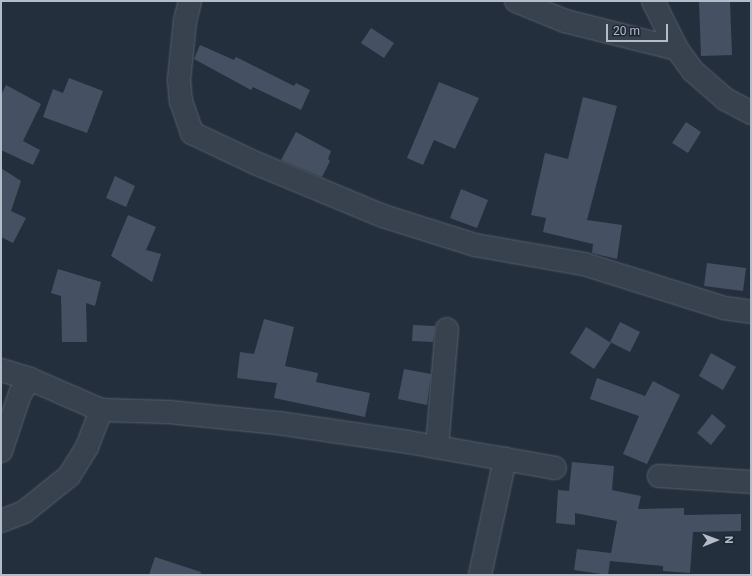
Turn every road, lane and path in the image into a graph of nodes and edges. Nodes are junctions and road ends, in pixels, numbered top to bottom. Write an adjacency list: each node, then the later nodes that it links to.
1 (190, 1): 6 (street)
2 (516, 1): 4 (street)
3 (653, 1): 4 (street)
4 (677, 49): 5 (street)
5 (751, 113)
6 (751, 312)
7 (447, 328): 11 (street)
8 (1, 370): 9 (street)
9 (30, 379): 10 (street); 12 (street)
10 (101, 410): 11 (street); 17 (street)
11 (437, 447): 13 (street)
12 (1, 451)
13 (505, 459): 14 (street); 18 (street)
14 (555, 468)
15 (658, 476): 16 (street)
16 (751, 482)
17 (1, 521)
18 (480, 575)

